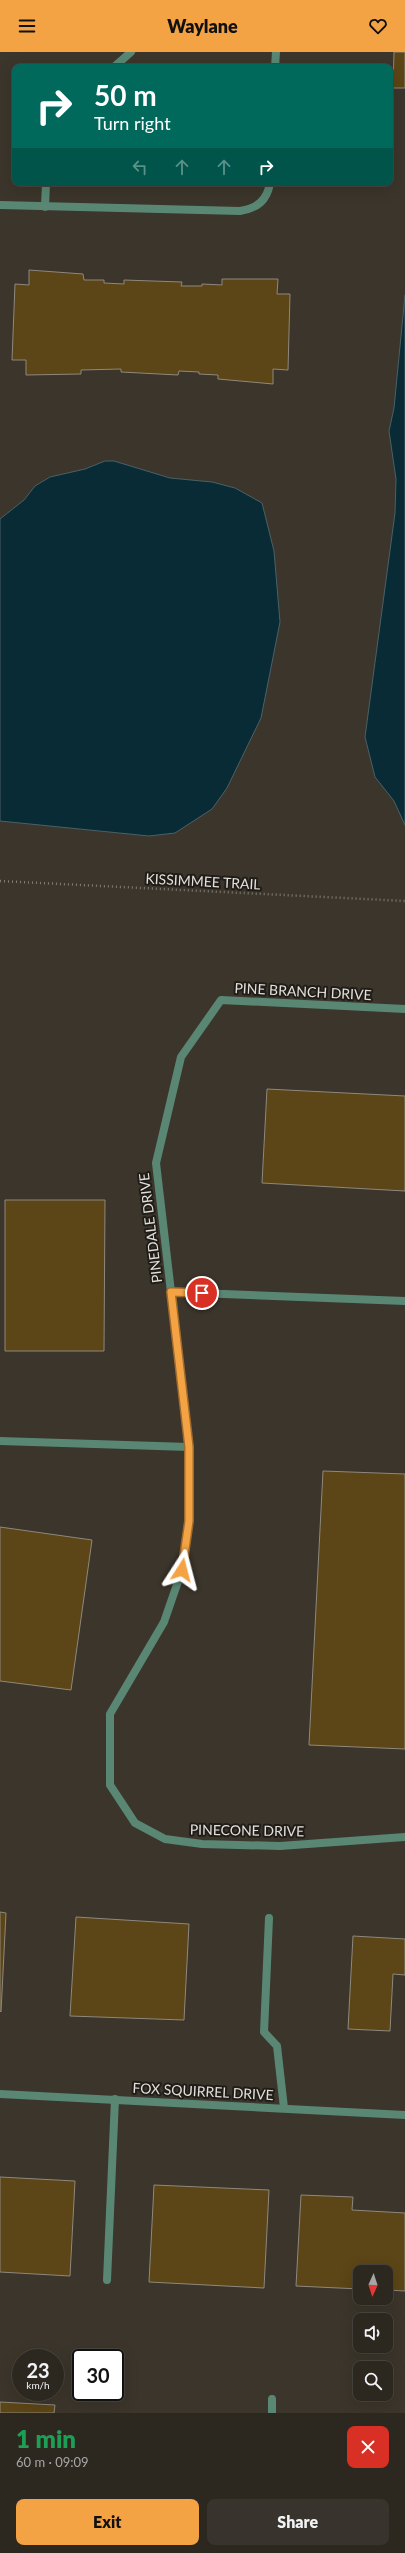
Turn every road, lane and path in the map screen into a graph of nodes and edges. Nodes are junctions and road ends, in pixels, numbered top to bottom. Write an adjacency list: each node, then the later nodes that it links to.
1 (131, 52): 3 (street)
2 (276, 52): 4 (street)
3 (117, 64)
4 (275, 64)
5 (46, 186): 8 (street)
6 (270, 186): 8 (street)
7 (0, 205): 8 (street)
8 (45, 207)
9 (0, 880): 10 (path, KISSIMMEE TRAIL)
10 (405, 901)
11 (405, 1009): 12 (street, PINE BRANCH DRIVE)
12 (181, 1057): 13 (street, PINEDALE DRIVE)
13 (171, 1292): 14 (street); 16 (street, PINEDALE DRIVE)
14 (405, 1301)
15 (0, 1441): 16 (street)
16 (189, 1447): 17 (street, PINEDALE DRIVE)
17 (121, 1694): 18 (street, PINECONE DRIVE)
18 (405, 1837)
19 (269, 1918): 22 (street)
20 (0, 2094): 21 (street, FOX SQUIRREL DRIVE)
21 (115, 2099): 22 (street, FOX SQUIRREL DRIVE); 24 (street)
22 (284, 2108): 23 (street, FOX SQUIRREL DRIVE)
23 (405, 2115)
24 (107, 2280)
25 (272, 2399): 26 (street)
26 (272, 2413)

